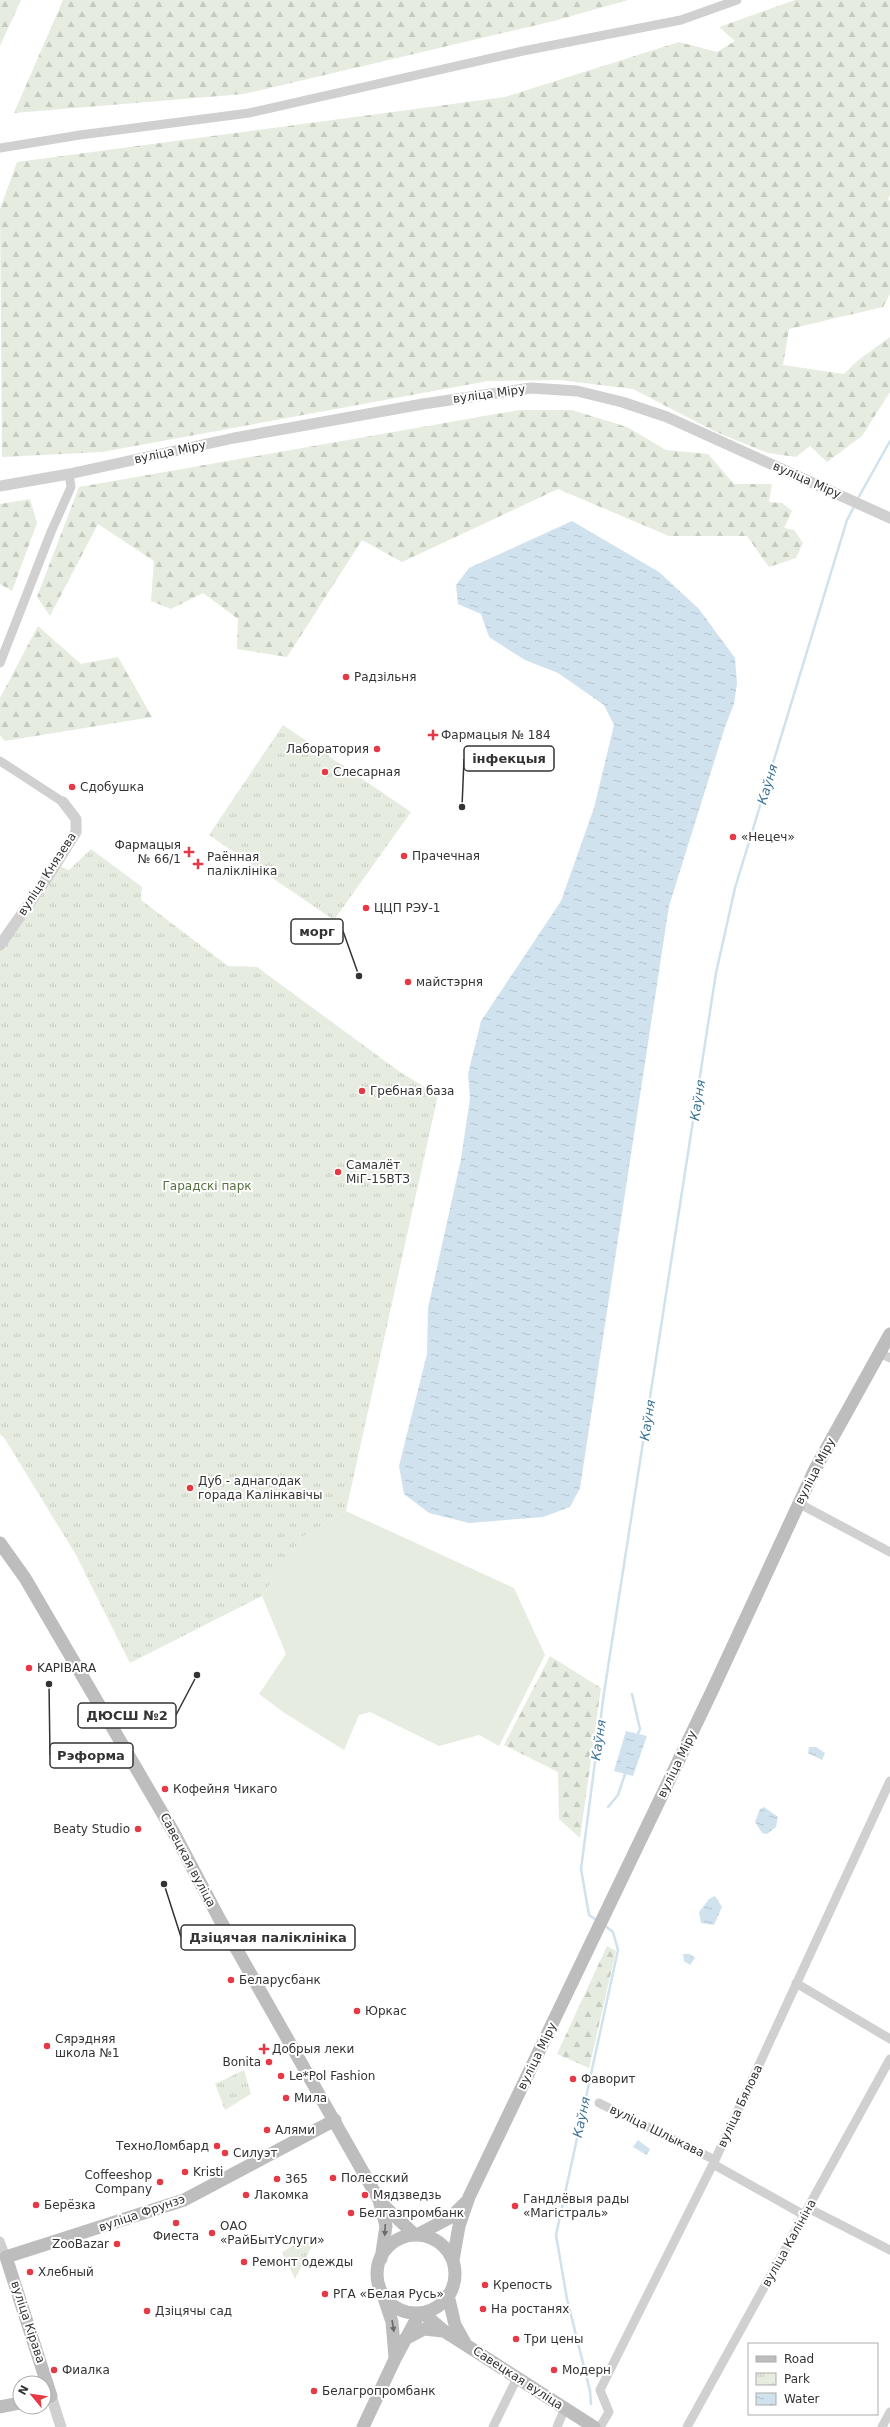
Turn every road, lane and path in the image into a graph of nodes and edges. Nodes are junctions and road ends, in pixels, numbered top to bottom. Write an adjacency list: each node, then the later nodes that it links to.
1 (737, 0): 2 (street)
2 (0, 148)
3 (69, 474): 4 (street, вуліца Міру); 5 (street, вуліца Міру); 6 (street)
4 (0, 486)
5 (890, 518)
6 (0, 663)
7 (0, 761): 8 (street)
8 (63, 802): 9 (street, вуліца Князева)
9 (0, 944)
10 (890, 1334): 11 (main road, вуліца Міру)
11 (885, 1356): 12 (main road, вуліца Міру)
12 (798, 1503): 14 (street); 22 (main road, вуліца Міру)
13 (0, 1543): 20 (main road, Савецкая вуліца)
14 (890, 1552)
15 (890, 1781): 16 (street, вуліца Бялова)
16 (796, 1983): 17 (street); 21 (street, вуліца Бялова)
17 (890, 2039)
18 (890, 2059): 24 (street, вуліца Калініна)
19 (599, 2103): 21 (street, вуліца Шлыкава)
20 (335, 2120): 23 (main road, Савецкая вуліца); 28 (main road, вуліца Фрунзэ)
21 (714, 2162): 24 (street, вуліца Шлыкава); 49 (street, вуліца Бялова)
22 (469, 2197): 25 (main road, вуліца Міру); 30 (main road, вуліца Міру)
23 (380, 2202): 25 (main road, Савецкая вуліца); 29 (main road, Савецкая вуліца, one-way to 29)
24 (806, 2212): 27 (street); 50 (street, вуліца Калініна)
25 (416, 2235): 29 (main road); 30 (main road)
26 (0, 2241): 28 (street, вуліца Кірава)
27 (890, 2250)
28 (6, 2257): 38 (main road, вуліца Кірава)
29 (381, 2259): 31 (main road)
30 (453, 2260): 32 (main road)
31 (383, 2295): 33 (main road); 37 (main road, one-way to 37)
32 (448, 2295): 33 (main road); 36 (main road, Савецкая вуліца)
33 (421, 2313): 34 (main road); 35 (main road)
34 (444, 2331): 35 (main road); 36 (main road)
35 (405, 2339): 37 (main road)
36 (466, 2344): 39 (main road, Савецкая вуліца)
37 (395, 2359): 46 (main road)
38 (41, 2375)
39 (517, 2378): 43 (main road, Савецкая вуліца); 47 (street)
40 (12, 2405): 42 (main road)
41 (52, 2406): 45 (street, вуліца Кірава)
42 (0, 2407)
43 (569, 2411): 48 (street); 49 (main road, Савецкая вуліца)
44 (890, 2412): 51 (street)
45 (61, 2427)
46 (363, 2427)
47 (493, 2427)
48 (557, 2427)
49 (595, 2427)
50 (687, 2427)
51 (882, 2427)

